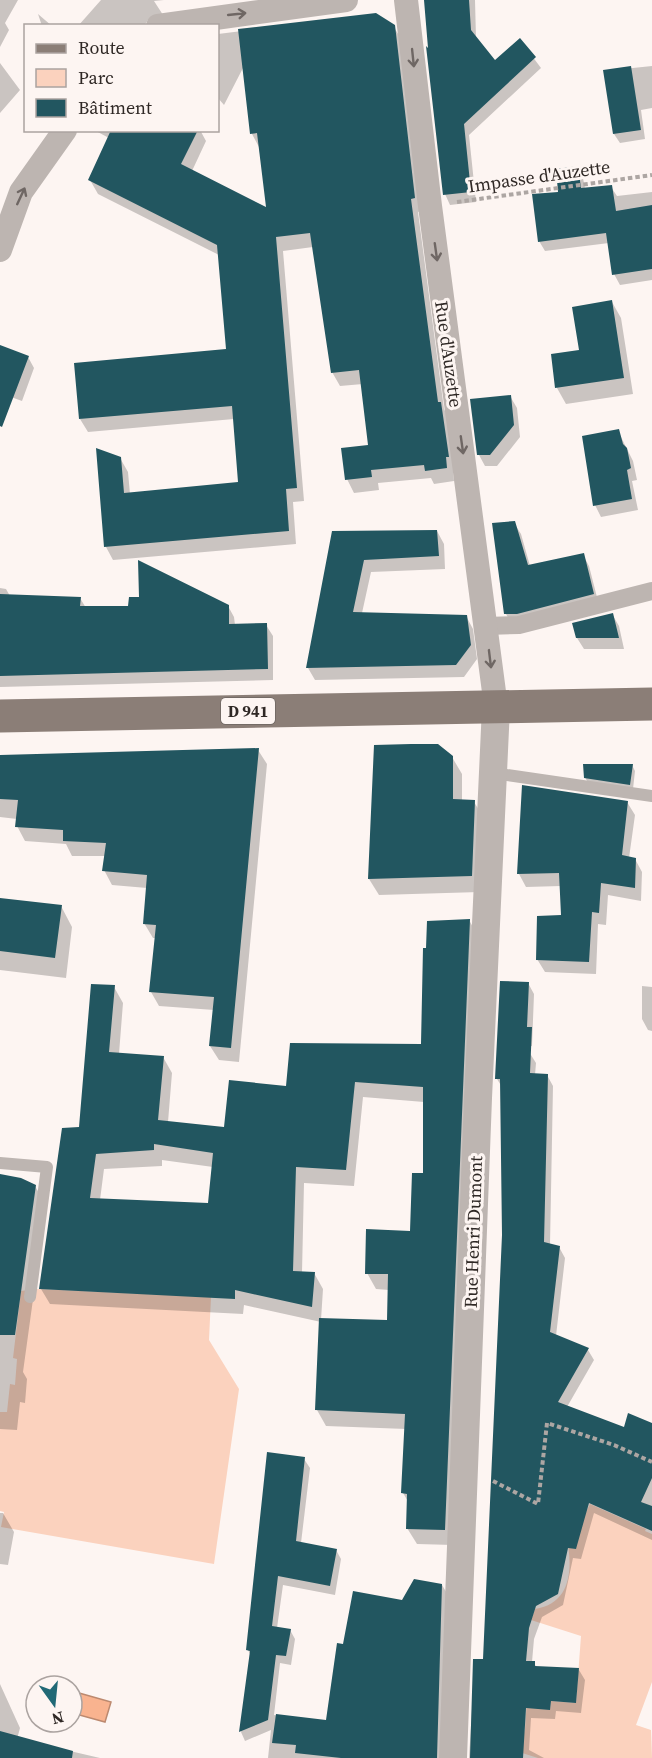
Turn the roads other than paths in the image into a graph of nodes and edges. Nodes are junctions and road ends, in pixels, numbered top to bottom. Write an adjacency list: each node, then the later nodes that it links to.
1 (346, 0): 3 (street, one-way to 1)
2 (406, 0): 7 (street, Rue d'Auzette, one-way to 7)
3 (172, 24)
4 (64, 132): 5 (street, one-way to 4)
5 (0, 250)
6 (652, 591): 7 (street)
7 (486, 626): 9 (street, Rue d'Auzette, one-way to 9)
8 (652, 704): 9 (main road, D 941)
9 (496, 707): 10 (main road, D 941); 11 (street, Rue Henri Dumont)
10 (0, 716)
11 (493, 773): 12 (lane); 15 (street, Rue Henri Dumont)
12 (652, 796)
13 (0, 1162): 14 (lane)
14 (30, 1297)
15 (453, 1758)

